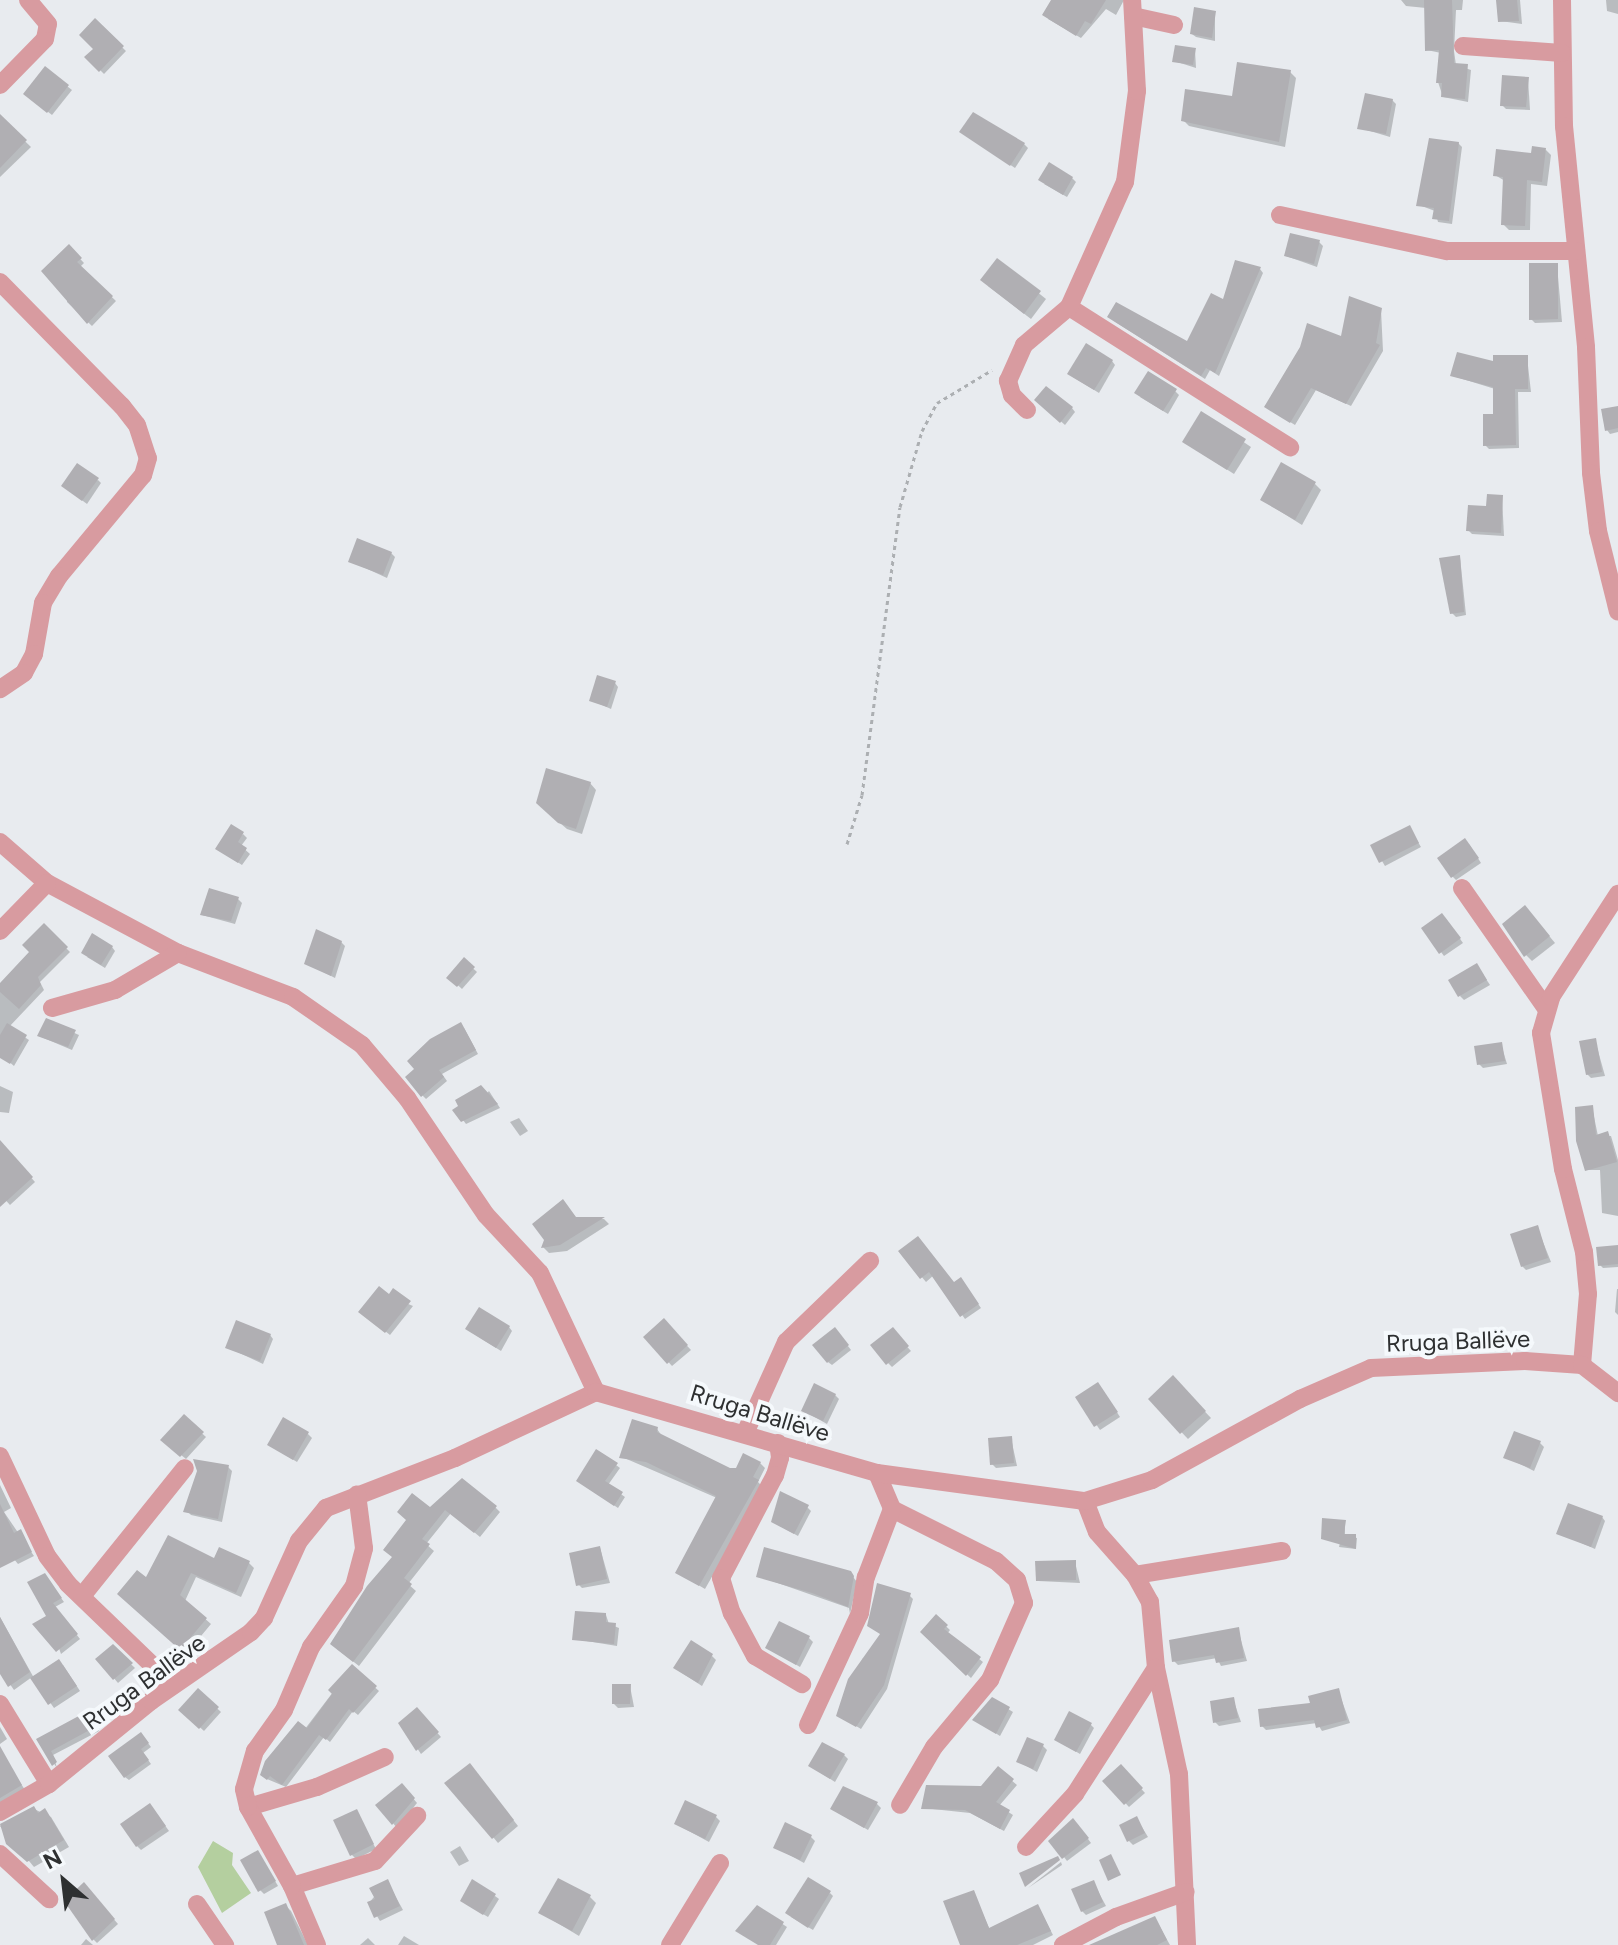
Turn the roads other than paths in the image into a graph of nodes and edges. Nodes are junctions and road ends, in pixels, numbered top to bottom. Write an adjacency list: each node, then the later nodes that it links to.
1 (28, 0): 7 (street)
2 (1562, 0): 6 (street)
3 (1132, 8): 4 (street); 11 (street)
4 (1174, 25)
5 (1463, 46): 6 (street)
6 (1562, 53): 9 (street)
7 (0, 85)
8 (1280, 215): 9 (street)
9 (1576, 251): 14 (street)
10 (0, 282): 15 (street)
11 (1069, 307): 12 (street); 13 (street)
12 (1027, 410)
13 (1290, 447)
14 (1618, 612)
15 (0, 689)
16 (0, 842): 17 (street)
17 (47, 883): 20 (street); 21 (street)
18 (1462, 888): 22 (street)
19 (1618, 894): 22 (street)
20 (0, 931)
21 (178, 953): 23 (street); 26 (street)
22 (1545, 1007): 25 (street)
23 (52, 1008)
24 (870, 1261): 28 (street)
25 (1582, 1365): 27 (street); 34 (street, Rruga Ballëve)
26 (596, 1392): 28 (street, Rruga Ballëve); 33 (street, Rruga Ballëve)
27 (1618, 1393)
28 (746, 1431): 29 (street, Rruga Ballëve)
29 (778, 1443): 32 (street, Rruga Ballëve); 40 (street)
30 (0, 1456): 38 (street)
31 (185, 1468): 38 (street)
32 (877, 1473): 34 (street, Rruga Ballëve); 35 (street)
33 (357, 1494): 41 (street, Rruga Ballëve); 47 (street)
34 (1085, 1501): 37 (street)
35 (892, 1509): 43 (street); 46 (street)
36 (1282, 1551): 37 (street)
37 (1135, 1575): 39 (street)
38 (82, 1596): 41 (street)
39 (1156, 1668): 50 (street); 54 (street)
40 (802, 1684)
41 (173, 1685): 45 (street, Rruga Ballëve)
42 (0, 1704): 45 (street)
43 (808, 1725)
44 (385, 1757): 47 (street)
45 (49, 1784): 48 (street, Rruga Ballëve)
46 (900, 1805)
47 (248, 1807): 53 (street)
48 (0, 1812)
49 (417, 1816): 53 (street)
50 (1026, 1847)
51 (0, 1854): 55 (street)
52 (720, 1863): 59 (street)
53 (292, 1886): 58 (street)
54 (1186, 1892): 60 (street); 61 (street)
55 (49, 1899)
56 (197, 1904): 57 (street)
57 (225, 1945)
58 (317, 1945)
59 (670, 1945)
60 (1063, 1945)
61 (1187, 1945)

